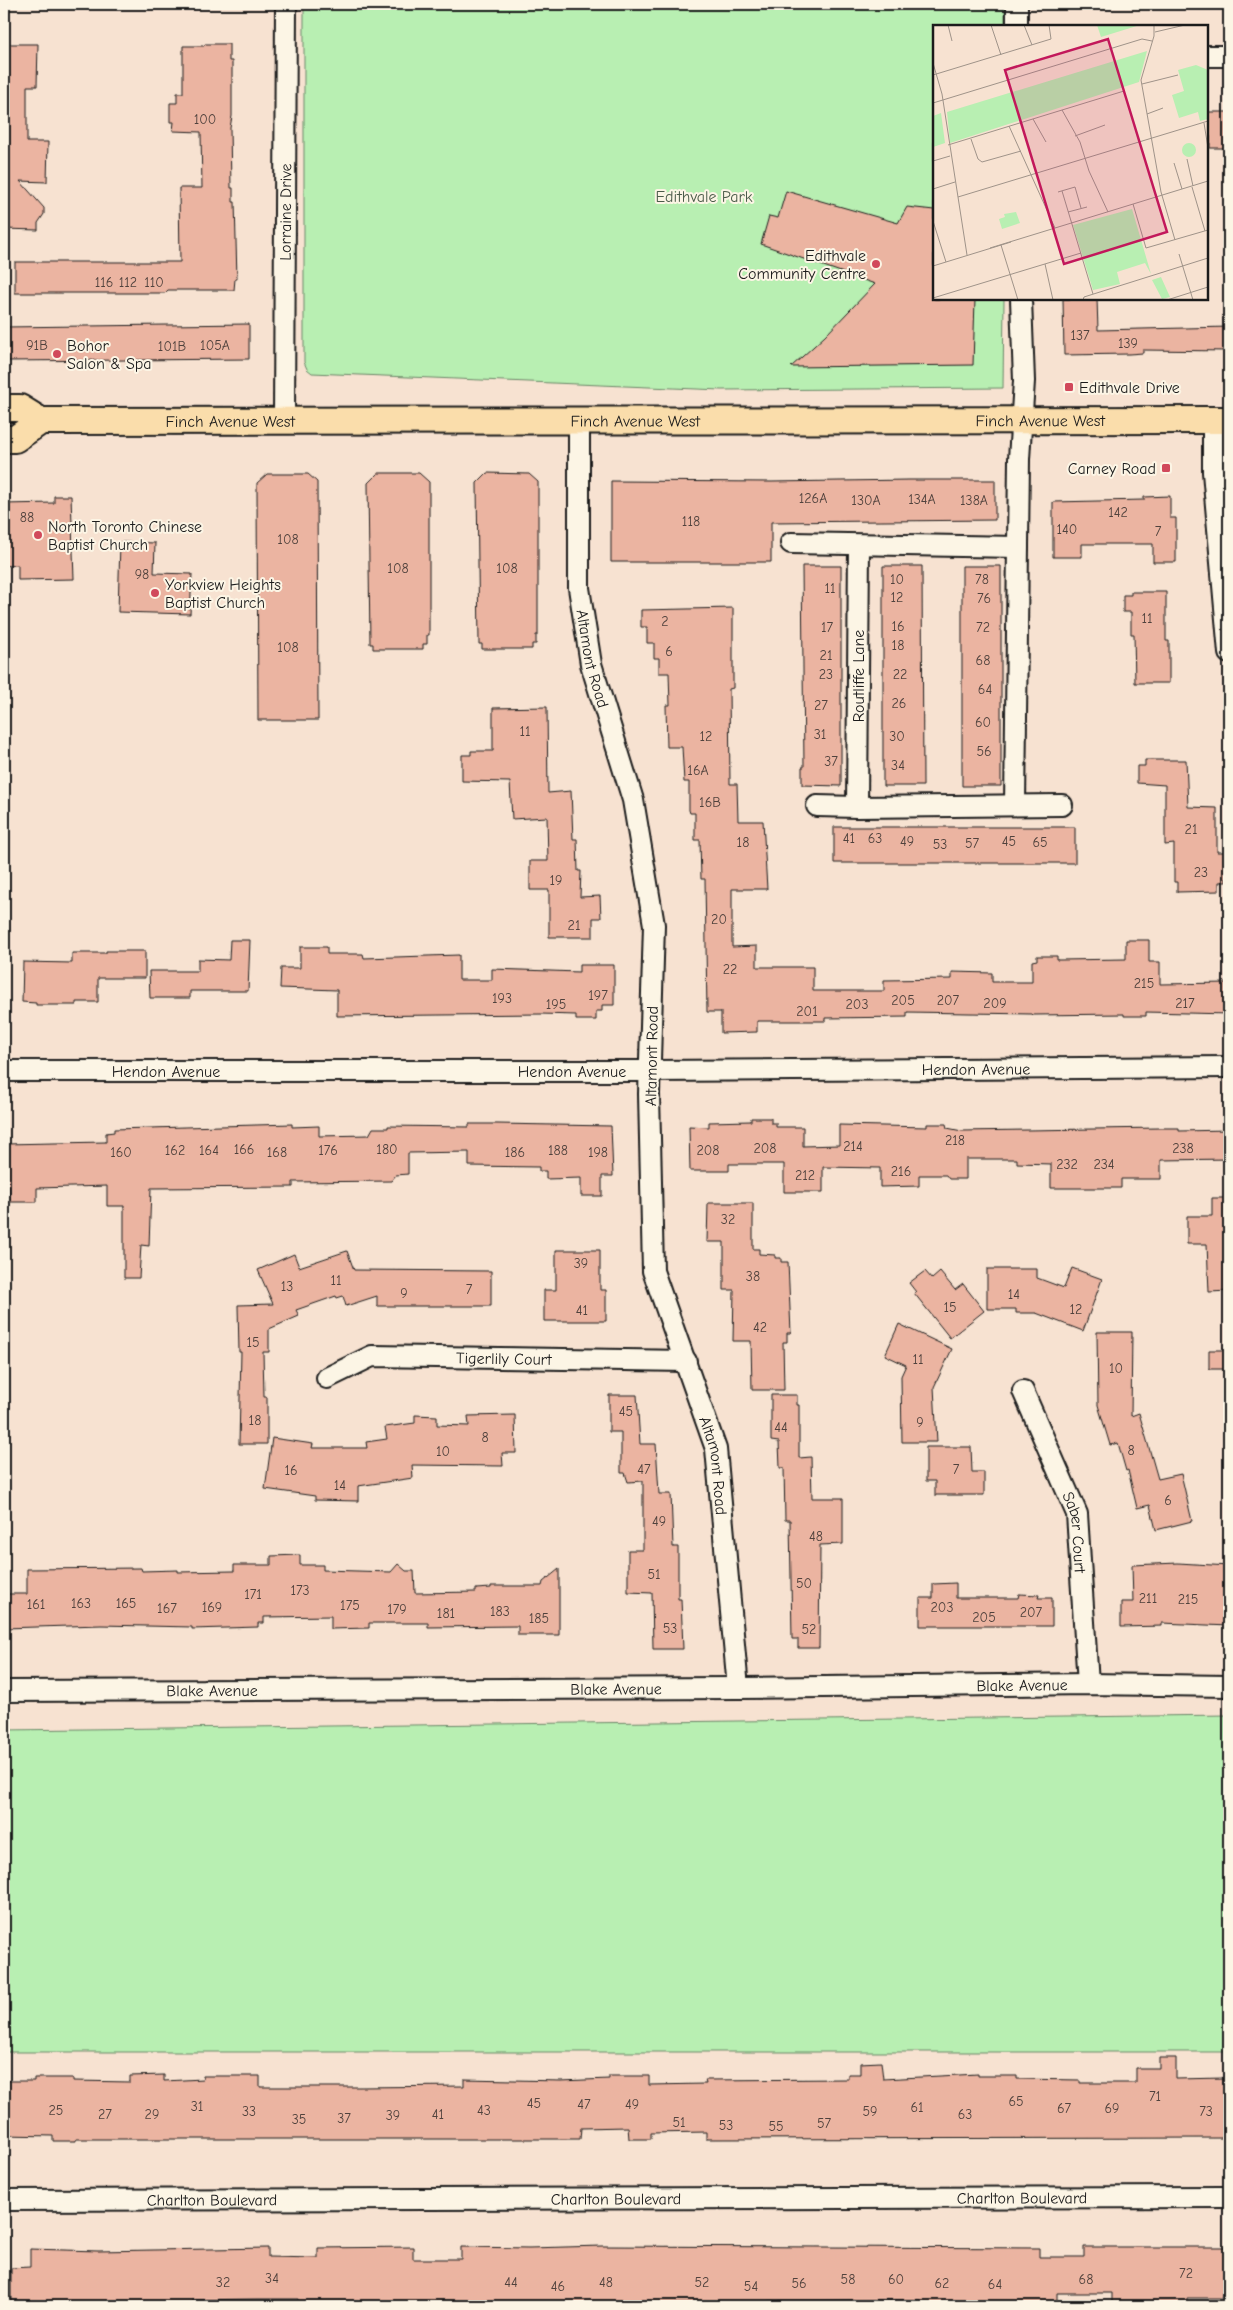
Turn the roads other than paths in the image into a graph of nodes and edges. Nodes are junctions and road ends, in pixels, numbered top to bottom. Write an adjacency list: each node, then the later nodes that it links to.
1 (286, 4): 9 (street, Lorraine Drive)
2 (1017, 4): 3 (street)
3 (1017, 25)
4 (1208, 56): 5 (street)
5 (1229, 56)
6 (1021, 300): 8 (street)
7 (4, 408): 12 (main road)
8 (1021, 419): 10 (main road, Finch Avenue West); 11 (main road, Finch Avenue West); 16 (street)
9 (284, 420): 10 (main road, Finch Avenue West); 12 (main road, Finch Avenue West)
10 (579, 420): 24 (street, Altamont Road)
11 (1221, 420): 17 (street)
12 (41, 421): 13 (main road)
13 (4, 439)
14 (791, 543): 15 (street)
15 (859, 545): 16 (street); 21 (street, Routliffe Lane)
16 (1018, 547): 18 (street)
17 (1229, 653)
18 (1015, 805): 19 (street); 21 (street)
19 (1062, 805)
20 (817, 806): 21 (street)
21 (857, 807)
22 (1229, 1066): 24 (street, Hendon Avenue)
23 (4, 1071): 24 (street, Hendon Avenue)
24 (650, 1071): 25 (street, Altamont Road)
25 (686, 1361): 26 (street, Tigerlily Court); 30 (street, Altamont Road)
26 (327, 1378)
27 (1024, 1391): 28 (street, Saber Court)
28 (1088, 1684): 29 (street, Blake Avenue); 30 (street, Blake Avenue)
29 (1229, 1686)
30 (738, 1688): 31 (street, Blake Avenue)
31 (4, 1691)
32 (1229, 2197): 33 (street, Charlton Boulevard)
33 (4, 2200)

